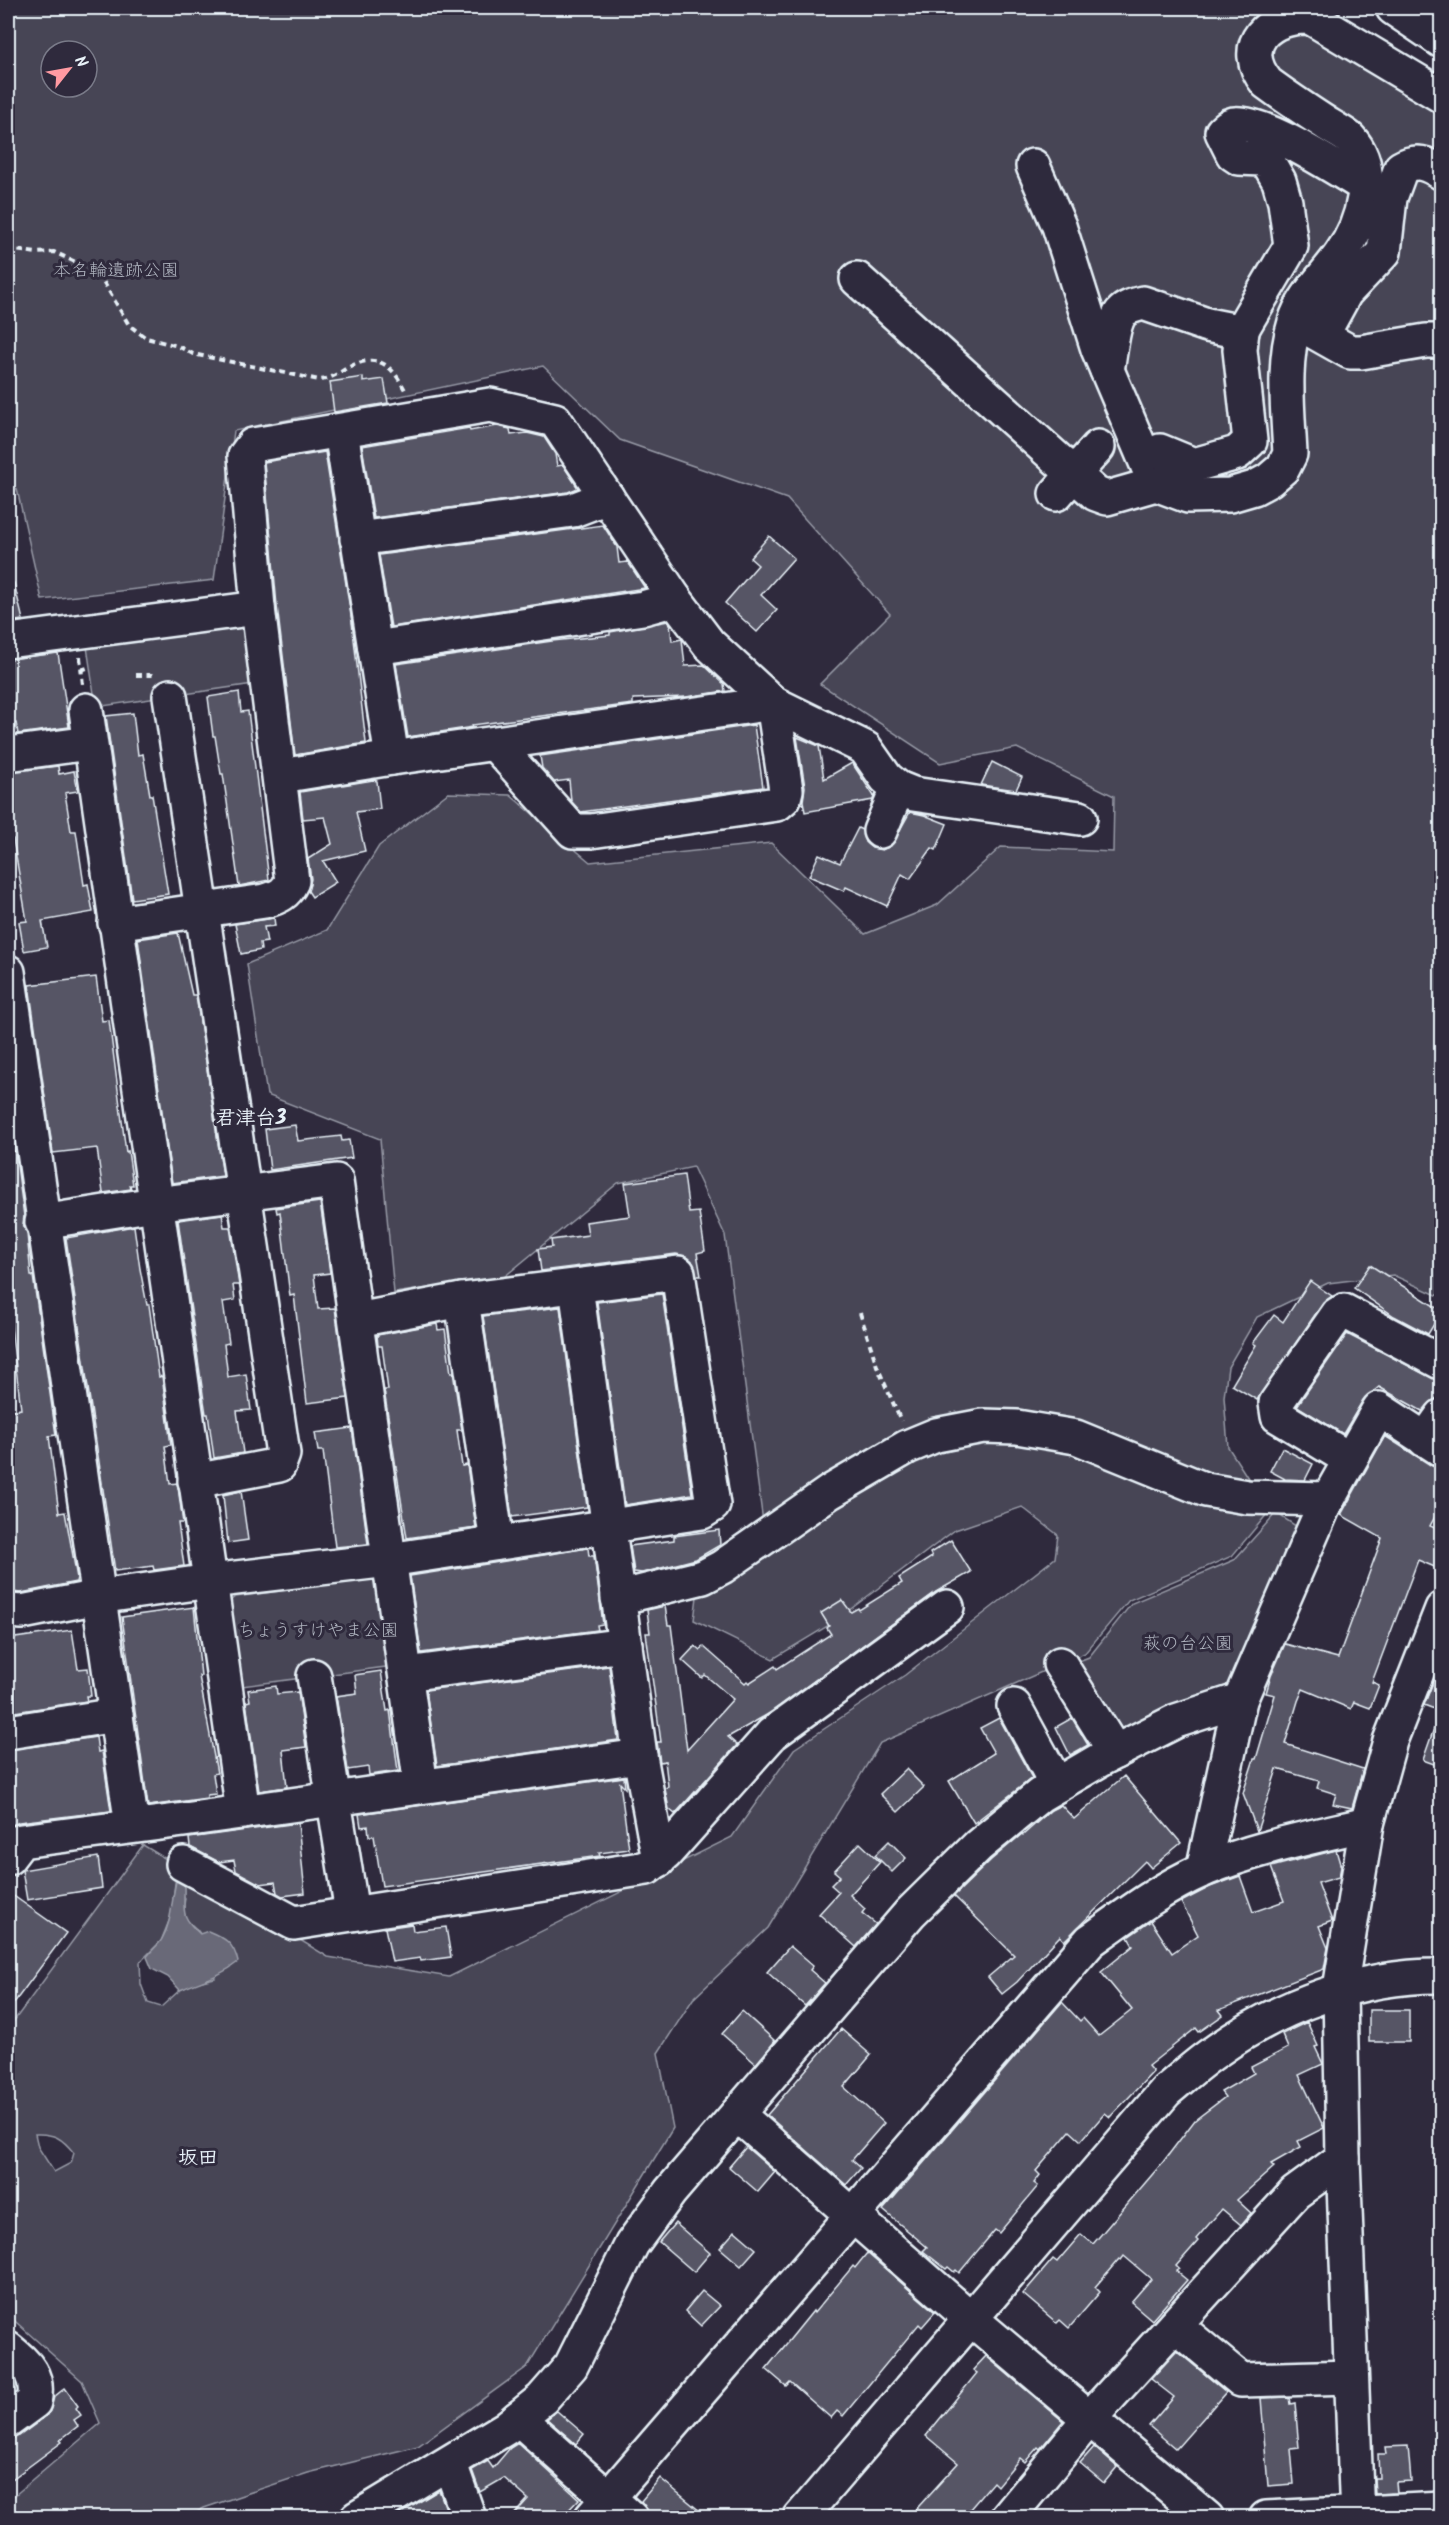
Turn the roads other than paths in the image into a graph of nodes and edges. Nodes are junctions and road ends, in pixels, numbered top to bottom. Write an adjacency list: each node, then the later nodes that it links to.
1 (1393, 8): 2 (street)
2 (1442, 41)
3 (1442, 96): 6 (street)
4 (1034, 166): 13 (street)
5 (1442, 173): 9 (street)
6 (1365, 186): 7 (street); 9 (street)
7 (1289, 253): 9 (street); 11 (street)
8 (857, 279): 17 (street)
9 (1329, 283): 10 (street)
10 (1309, 328): 12 (street); 18 (street)
11 (1242, 332): 13 (street); 16 (street)
12 (1442, 341)
13 (1107, 370): 18 (street)
14 (341, 431): 19 (street); 20 (street); 22 (street)
15 (1098, 447): 17 (street)
16 (1160, 451)
17 (1065, 484): 18 (street)
18 (1156, 484)
19 (607, 497): 20 (street); 21 (street)
20 (357, 538): 24 (street)
21 (675, 599): 24 (street); 26 (street)
22 (258, 608): 23 (street); 32 (street)
23 (8, 641)
24 (375, 648): 31 (street)
25 (170, 696): 36 (street)
26 (773, 703): 29 (street); 29 (street); 33 (street)
27 (86, 710): 28 (street)
28 (90, 743): 30 (street); 37 (street)
29 (495, 744): 31 (street)
30 (8, 754)
31 (392, 758): 32 (street)
32 (281, 776): 36 (street)
33 (898, 788): 34 (street); 35 (street)
34 (1080, 818)
35 (880, 831)
36 (202, 910): 37 (street); 39 (street)
37 (115, 922): 40 (street)
38 (8, 972): 41 (street)
39 (244, 1193): 40 (street); 44 (street); 48 (street)
40 (155, 1204): 41 (street); 48 (street)
41 (42, 1222): 54 (street)
42 (576, 1287): 43 (street); 50 (street); 50 (street)
43 (462, 1300): 44 (street); 51 (street)
44 (357, 1320): 52 (street)
45 (1442, 1363): 47 (street)
46 (1436, 1435): 47 (street)
47 (1349, 1459): 49 (street)
48 (195, 1481): 53 (street)
49 (1327, 1499): 55 (street); 63 (street)
50 (608, 1527): 51 (street); 55 (street)
51 (497, 1544): 52 (street)
52 (389, 1560): 53 (street); 61 (street)
53 (210, 1581): 54 (street); 72 (street)
54 (98, 1598): 58 (street); 65 (street)
55 (618, 1598): 59 (street)
56 (947, 1607): 76 (street)
57 (1442, 1609): 73 (street)
58 (8, 1611)
59 (625, 1645): 61 (street); 68 (street)
60 (1060, 1664): 67 (street)
61 (406, 1674): 70 (street)
62 (314, 1676): 71 (street)
63 (1240, 1700): 67 (street); 78 (street)
64 (1014, 1706): 69 (street)
65 (116, 1715): 66 (street); 74 (street)
66 (8, 1732)
67 (1115, 1752): 69 (street)
68 (640, 1756): 70 (street); 76 (street)
69 (1057, 1785): 82 (street)
70 (421, 1786): 71 (street)
71 (334, 1798): 72 (street); 79 (street)
72 (243, 1812): 74 (street)
73 (1367, 1824): 78 (street); 81 (street)
74 (132, 1826): 75 (street)
75 (8, 1858)
76 (659, 1860): 79 (street)
77 (183, 1864): 79 (street)
78 (1203, 1870): 84 (street)
79 (352, 1913)
80 (1442, 1976): 81 (street)
81 (1340, 1989): 83 (street); 85 (street)
82 (737, 2114): 84 (street); 89 (street)
83 (1342, 2158): 86 (street); 88 (street)
84 (853, 2213): 85 (street); 94 (street)
85 (970, 2318): 90 (street); 98 (street)
86 (1175, 2325): 88 (street); 90 (street)
87 (8, 2349): 91 (street)
88 (1351, 2377): 95 (street)
89 (518, 2418): 92 (street); 94 (street)
90 (1089, 2419): 99 (street); 100 (street)
91 (8, 2421)
92 (450, 2464): 96 (street); 97 (street)
93 (1442, 2509): 95 (street)
94 (610, 2511)
95 (1357, 2516): 101 (street)
96 (357, 2517)
97 (470, 2517)
98 (800, 2517)
99 (1007, 2517)
100 (1207, 2517)
101 (1266, 2517)

